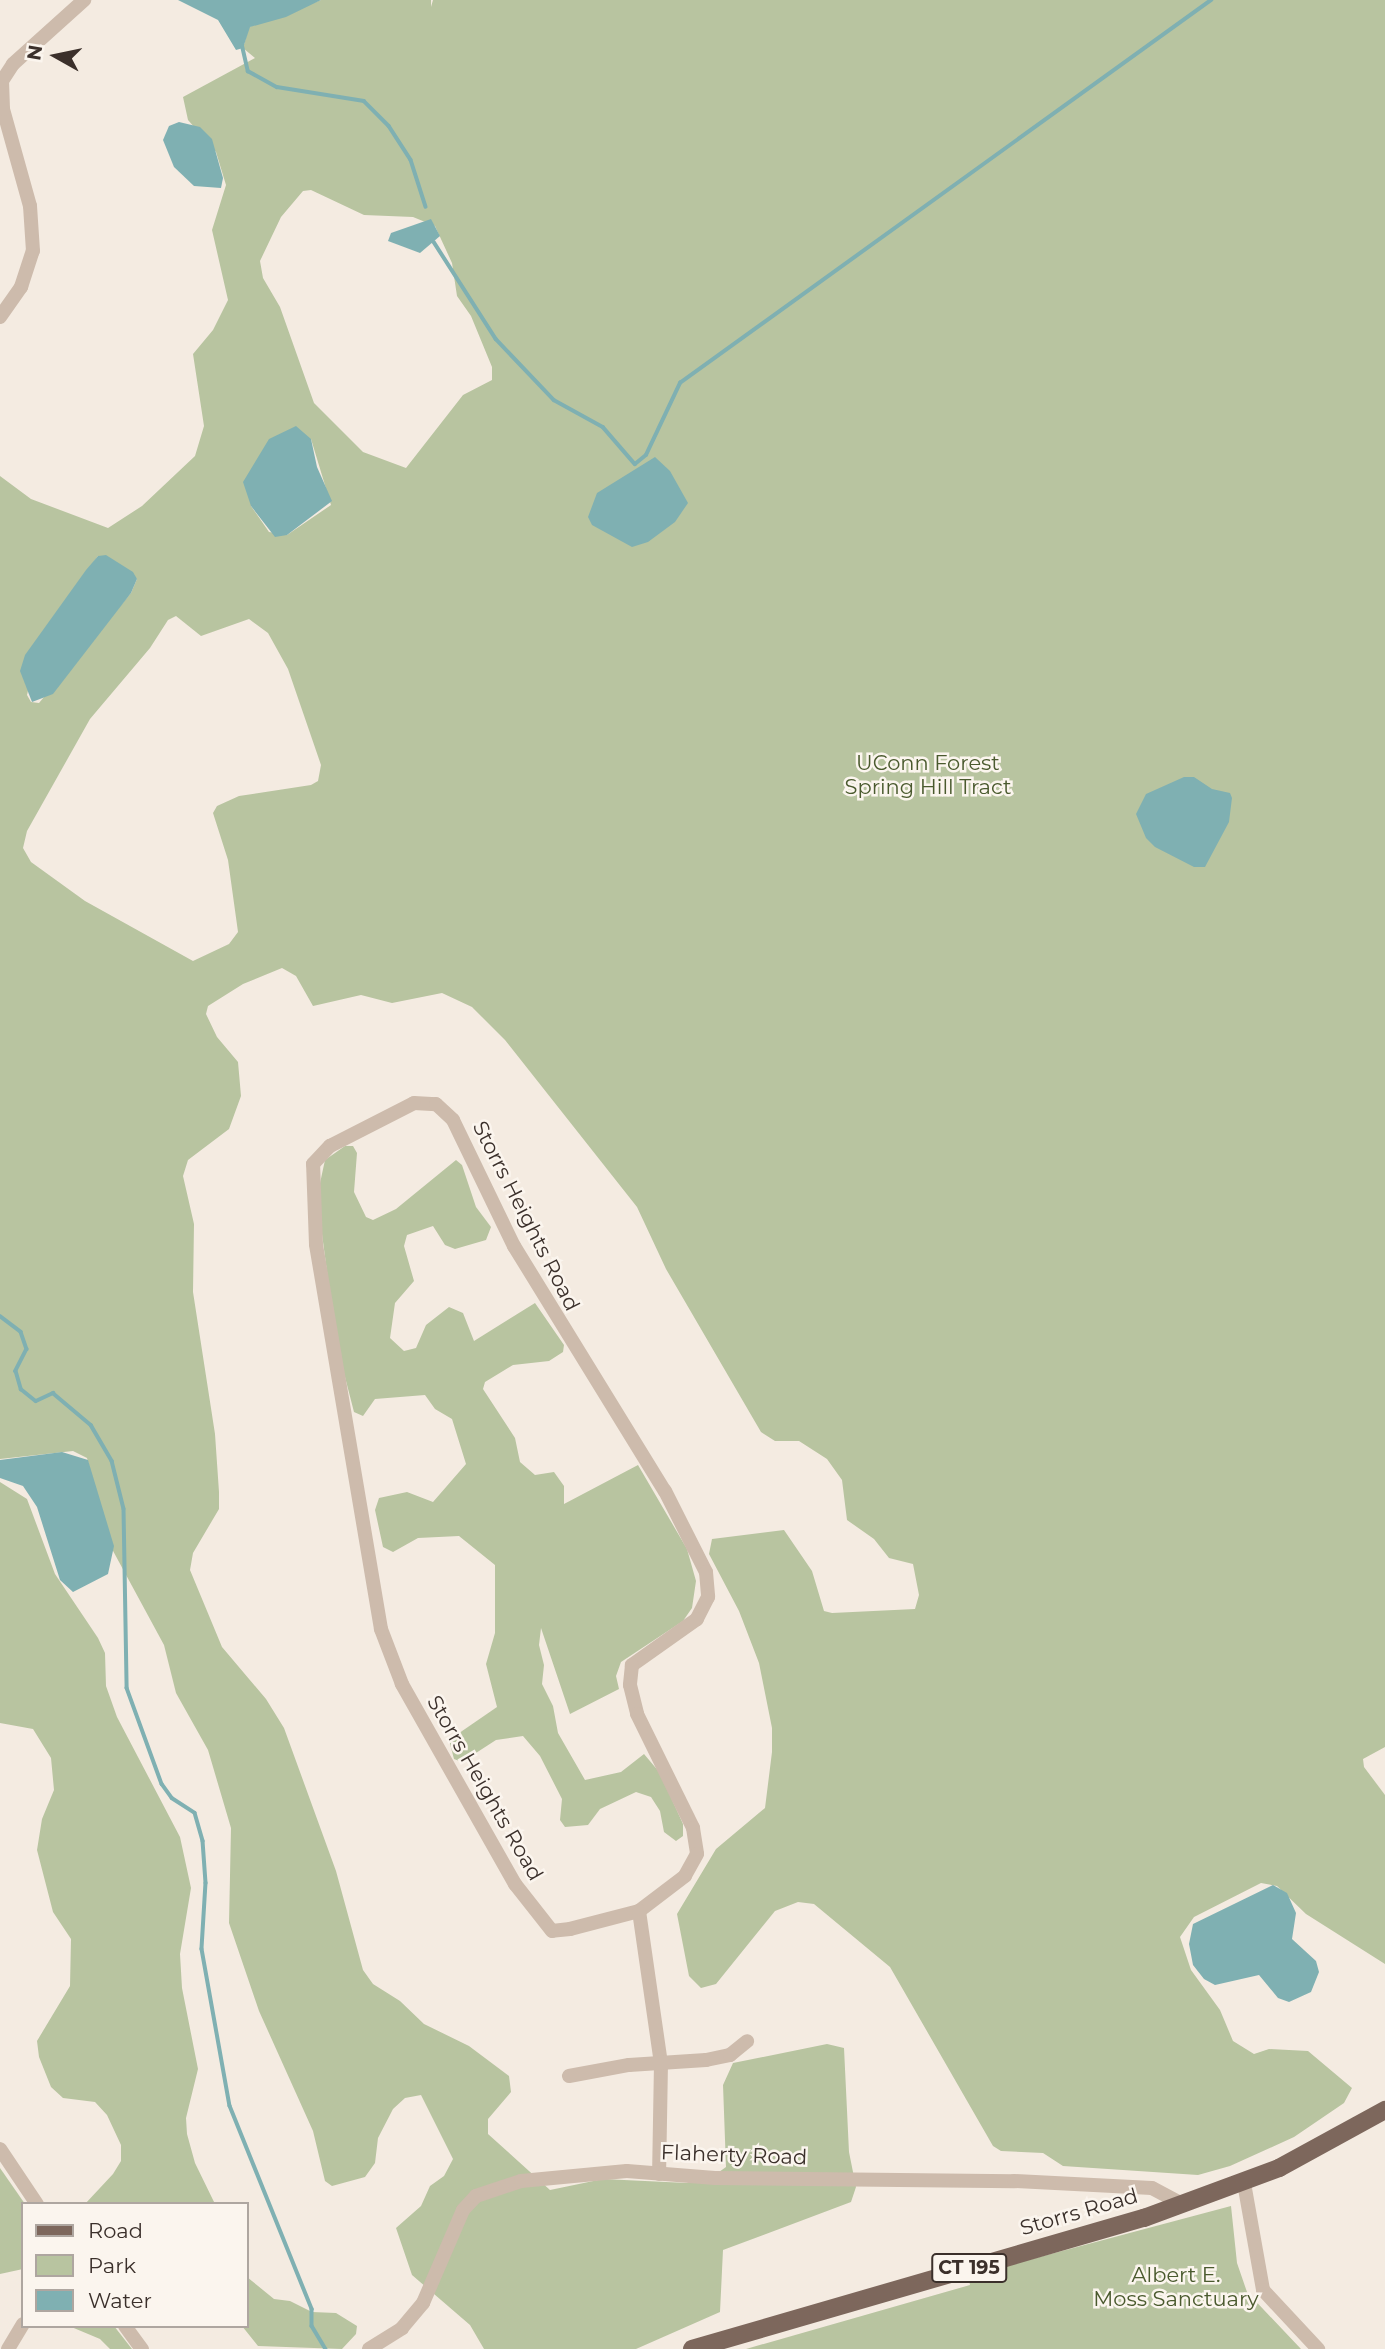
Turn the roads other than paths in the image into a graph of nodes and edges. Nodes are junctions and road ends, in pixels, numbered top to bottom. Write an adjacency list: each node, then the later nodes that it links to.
1 (84, 0): 2 (street)
2 (3, 73): 3 (street)
3 (2, 107): 4 (street)
4 (0, 317)
5 (639, 1911): 5 (street, Storrs Heights Road); 7 (street)
6 (747, 2041): 7 (street)
7 (661, 2063): 8 (street); 11 (street)
8 (569, 2076)
9 (1385, 2110): 12 (main road, Storrs Road / CT 195)
10 (0, 2149): 13 (street)
11 (659, 2174): 14 (street, Flaherty Road); 19 (street, Flaherty Road)
12 (1244, 2183): 14 (main road, Storrs Road / CT 195); 21 (street)
13 (36, 2202)
14 (1182, 2204): 20 (main road, Storrs Road / CT 195)
15 (21, 2327): 17 (street)
16 (126, 2328): 18 (street)
17 (8, 2349)
18 (142, 2349)
19 (369, 2349)
20 (692, 2349)
21 (1318, 2349)

